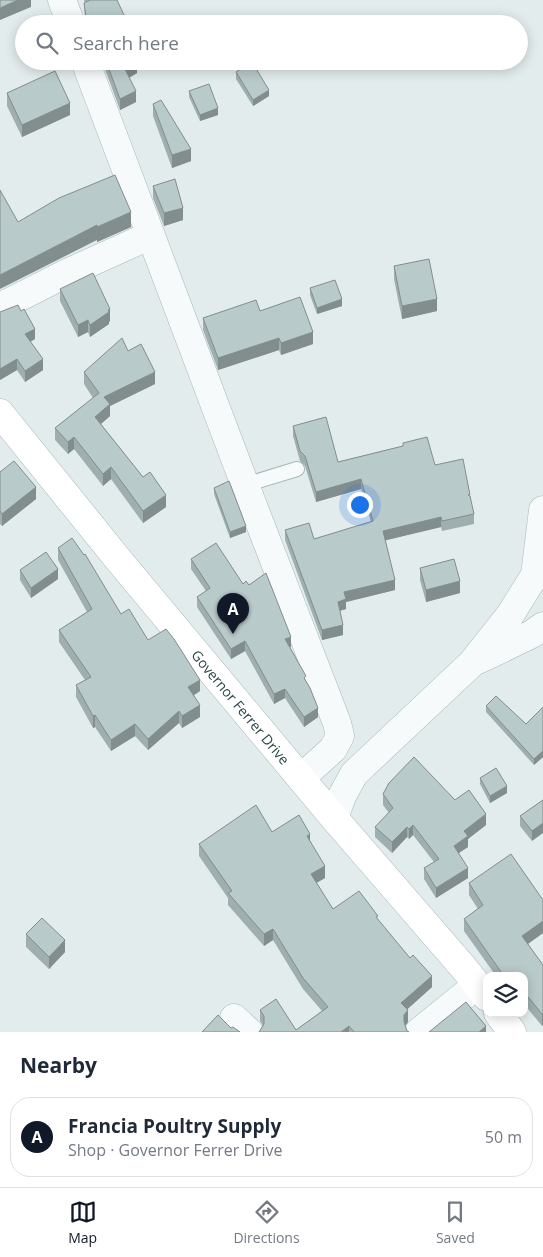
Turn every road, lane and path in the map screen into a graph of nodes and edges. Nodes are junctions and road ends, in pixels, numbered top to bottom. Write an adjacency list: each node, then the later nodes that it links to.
1 (62, 0): 2 (street)
2 (68, 15)
3 (88, 70): 4 (street)
4 (151, 235): 5 (street); 8 (street)
5 (0, 307)
6 (0, 413): 13 (main road, Governor Ferrer Drive)
7 (297, 469): 8 (lane)
8 (245, 485): 13 (street)
9 (543, 510): 10 (street)
10 (539, 578): 12 (street)
11 (543, 626): 12 (street)
12 (472, 662): 14 (street)
13 (301, 778): 14 (main road, Governor Ferrer Drive)
14 (334, 818): 15 (main road, Governor Ferrer Drive)
15 (482, 991): 17 (street)
16 (501, 1017): 18 (main road)
17 (419, 1032)
18 (512, 1032)

